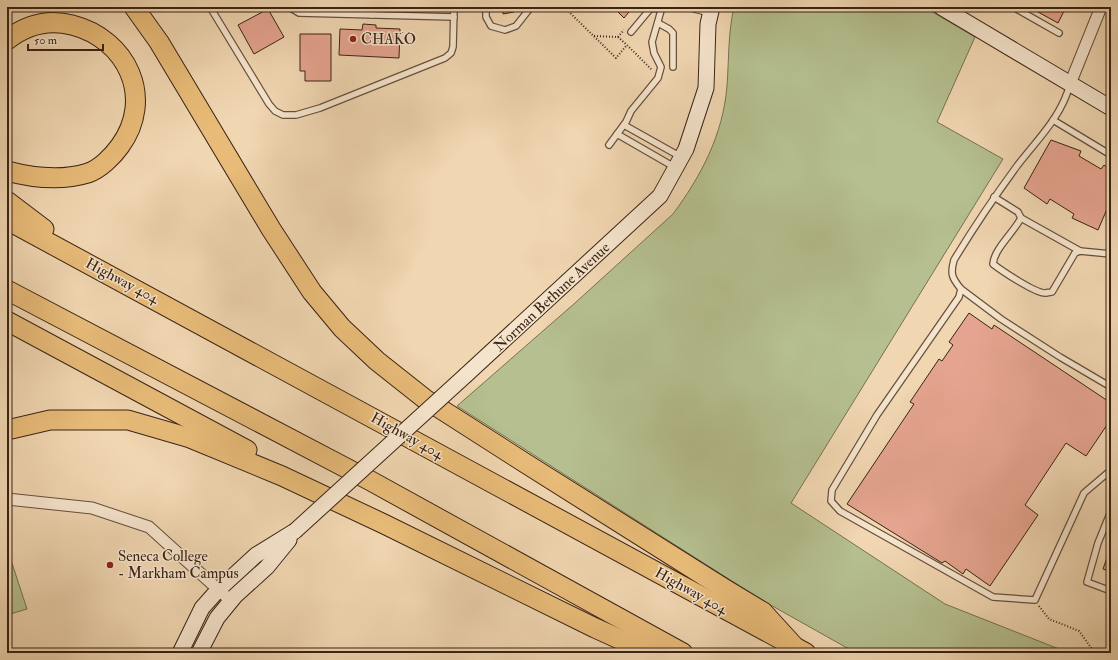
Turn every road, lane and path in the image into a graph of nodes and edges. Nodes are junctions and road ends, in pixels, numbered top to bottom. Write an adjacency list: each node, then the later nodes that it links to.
1 (134, 7): 55 (highway)
2 (210, 7): 16 (lane)
3 (289, 7): 15 (lane)
4 (372, 7): 15 (lane)
5 (454, 7): 16 (lane)
6 (486, 7): 7 (lane)
7 (531, 7)
8 (564, 7): 20 (path)
9 (687, 7): 14 (lane)
10 (941, 7): 25 (street)
11 (1012, 7): 19 (lane)
12 (1100, 7): 25 (street)
13 (661, 8): 17 (lane); 18 (lane)
14 (711, 10): 32 (street, Norman Bethune Avenue)
15 (372, 15): 16 (lane)
16 (454, 17)
17 (658, 23): 23 (lane); 24 (lane)
18 (631, 32)
19 (1059, 33)
20 (594, 36): 22 (path); 22 (path)
21 (7, 40): 33 (highway)
22 (627, 45): 24 (path)
23 (673, 67)
24 (660, 73): 28 (lane)
25 (1070, 84): 26 (street); 27 (lane)
26 (1111, 108)
27 (1052, 120): 31 (lane); 34 (lane)
28 (624, 125): 29 (lane); 32 (lane)
29 (617, 134): 30 (lane); 32 (lane)
30 (609, 145)
31 (1111, 155)
32 (678, 162): 50 (street, Norman Bethune Avenue, bridge)
33 (7, 171)
34 (994, 197): 36 (lane); 41 (lane)
35 (7, 201): 40 (highway)
36 (1021, 218): 38 (lane); 38 (lane)
37 (7, 220): 40 (highway, Highway 404)
38 (1080, 251): 39 (lane)
39 (1111, 254)
40 (95, 267): 55 (highway, Highway 404)
41 (961, 289): 44 (lane); 53 (lane)
42 (7, 290): 59 (highway)
43 (7, 321): 49 (highway)
44 (1111, 388)
45 (7, 430): 49 (highway)
46 (1111, 470): 53 (lane)
47 (7, 499): 51 (street)
48 (1111, 511): 52 (lane)
49 (384, 524): 58 (highway)
50 (295, 531): 51 (street, Norman Bethune Avenue); 54 (street, Norman Bethune Avenue)
51 (218, 590): 54 (street); 56 (street, Norman Bethune Avenue)
52 (1111, 591)
53 (1035, 600): 60 (path)
54 (231, 601): 57 (street, Norman Bethune Avenue)
55 (800, 650)
56 (180, 653)
57 (199, 653)
58 (650, 653)
59 (683, 653)
60 (1095, 653)

